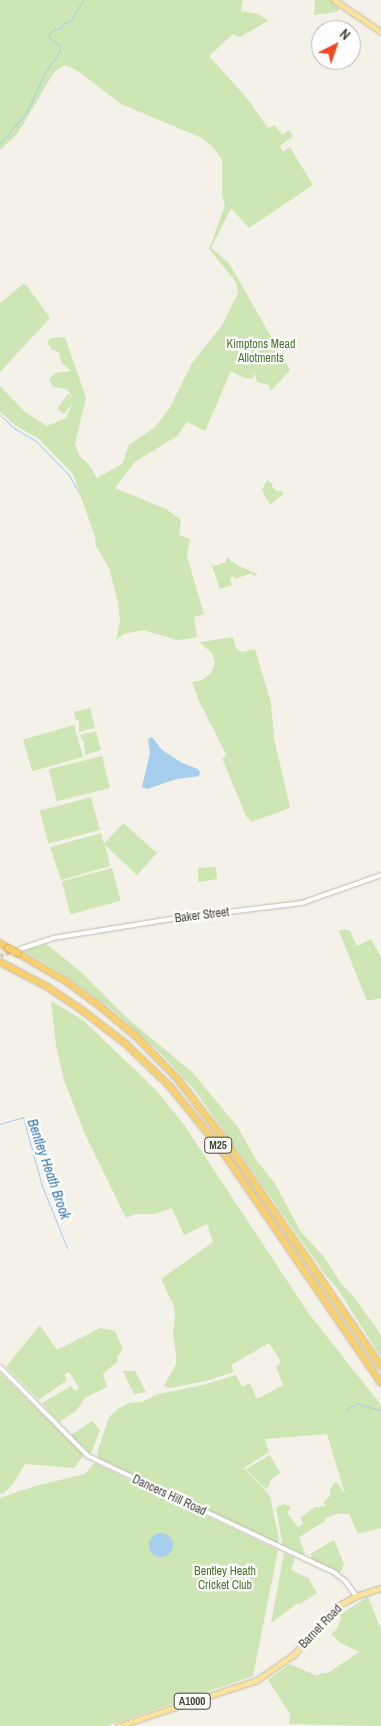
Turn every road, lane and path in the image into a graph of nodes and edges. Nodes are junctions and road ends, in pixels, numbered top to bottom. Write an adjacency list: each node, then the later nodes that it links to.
1 (334, 0): 2 (main road)
2 (381, 32)
3 (381, 875): 5 (street, Baker Street)
4 (0, 944): 5 (highway, M25, bridge)
5 (19, 951): 7 (highway, M25)
6 (0, 962): 9 (highway, M25)
7 (381, 1366)
8 (0, 1367): 11 (street, Dancers Hill Road)
9 (381, 1382)
10 (381, 1588): 11 (main road, Barnet Road / A1000)
11 (356, 1596): 12 (main road, Barnet Road / A1000)
12 (118, 1726)

